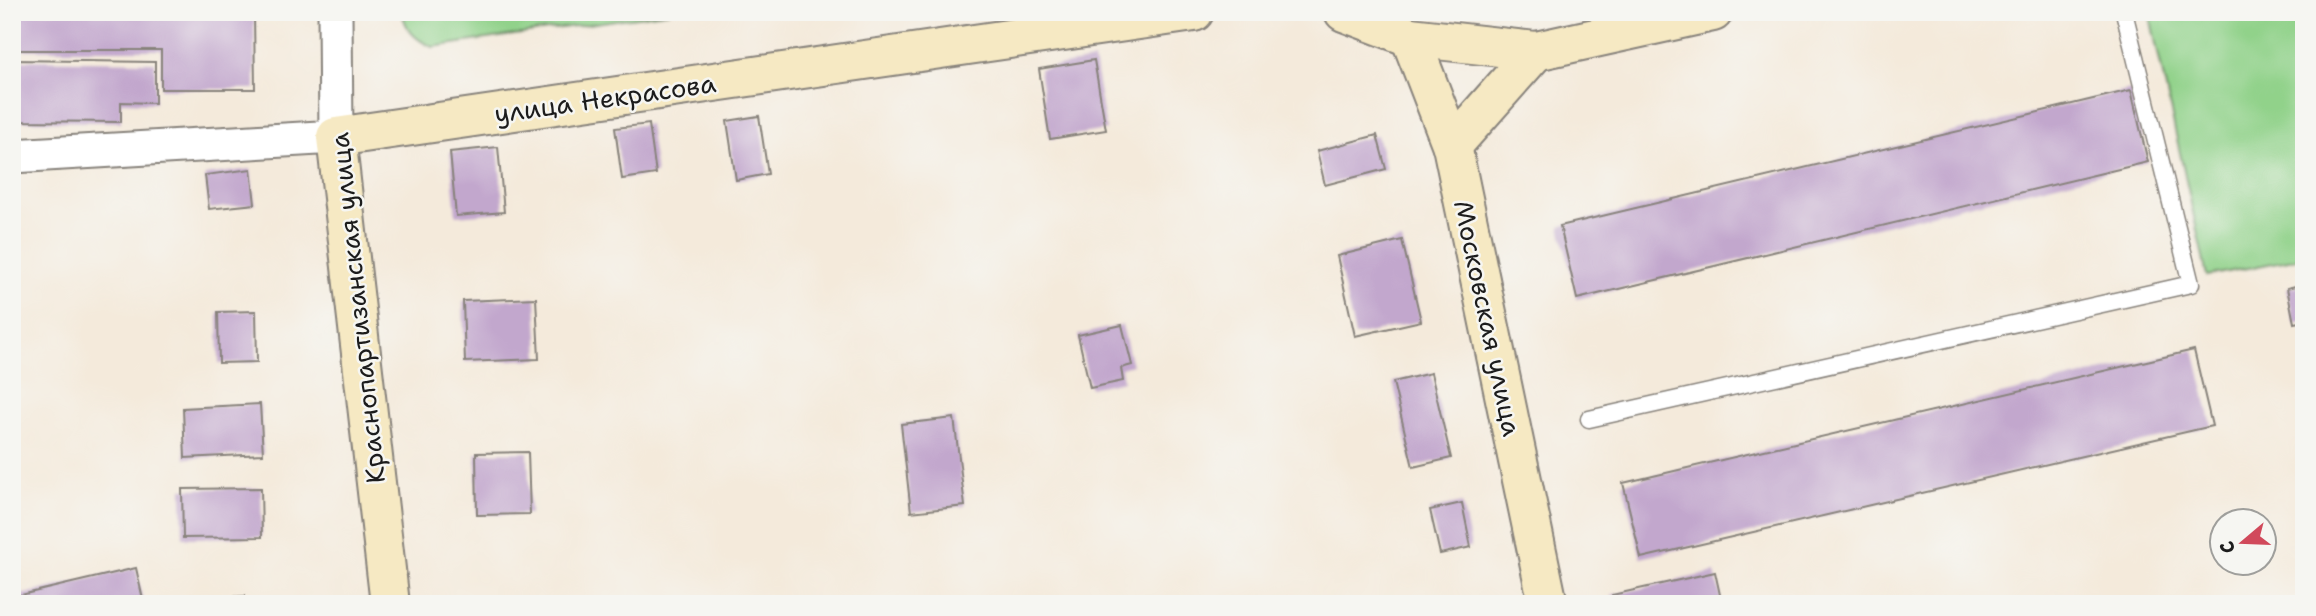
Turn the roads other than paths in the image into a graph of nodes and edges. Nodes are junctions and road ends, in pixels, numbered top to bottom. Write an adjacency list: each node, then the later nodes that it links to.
1 (335, 12): 8 (street, Краснопартизанская улица)
2 (1194, 12): 8 (main road, улица Некрасова)
3 (1344, 12): 6 (main road)
4 (1713, 12): 7 (main road)
5 (2124, 12): 11 (lane)
6 (1407, 25): 7 (main road); 9 (main road, Московская улица)
7 (1536, 51): 9 (main road)
8 (336, 137): 10 (street, улица Некрасова); 12 (main road, Краснопартизанская улица)
9 (1452, 146): 13 (main road, Московская улица)
10 (12, 156)
11 (1589, 419)
12 (390, 604)
13 (1548, 604)

